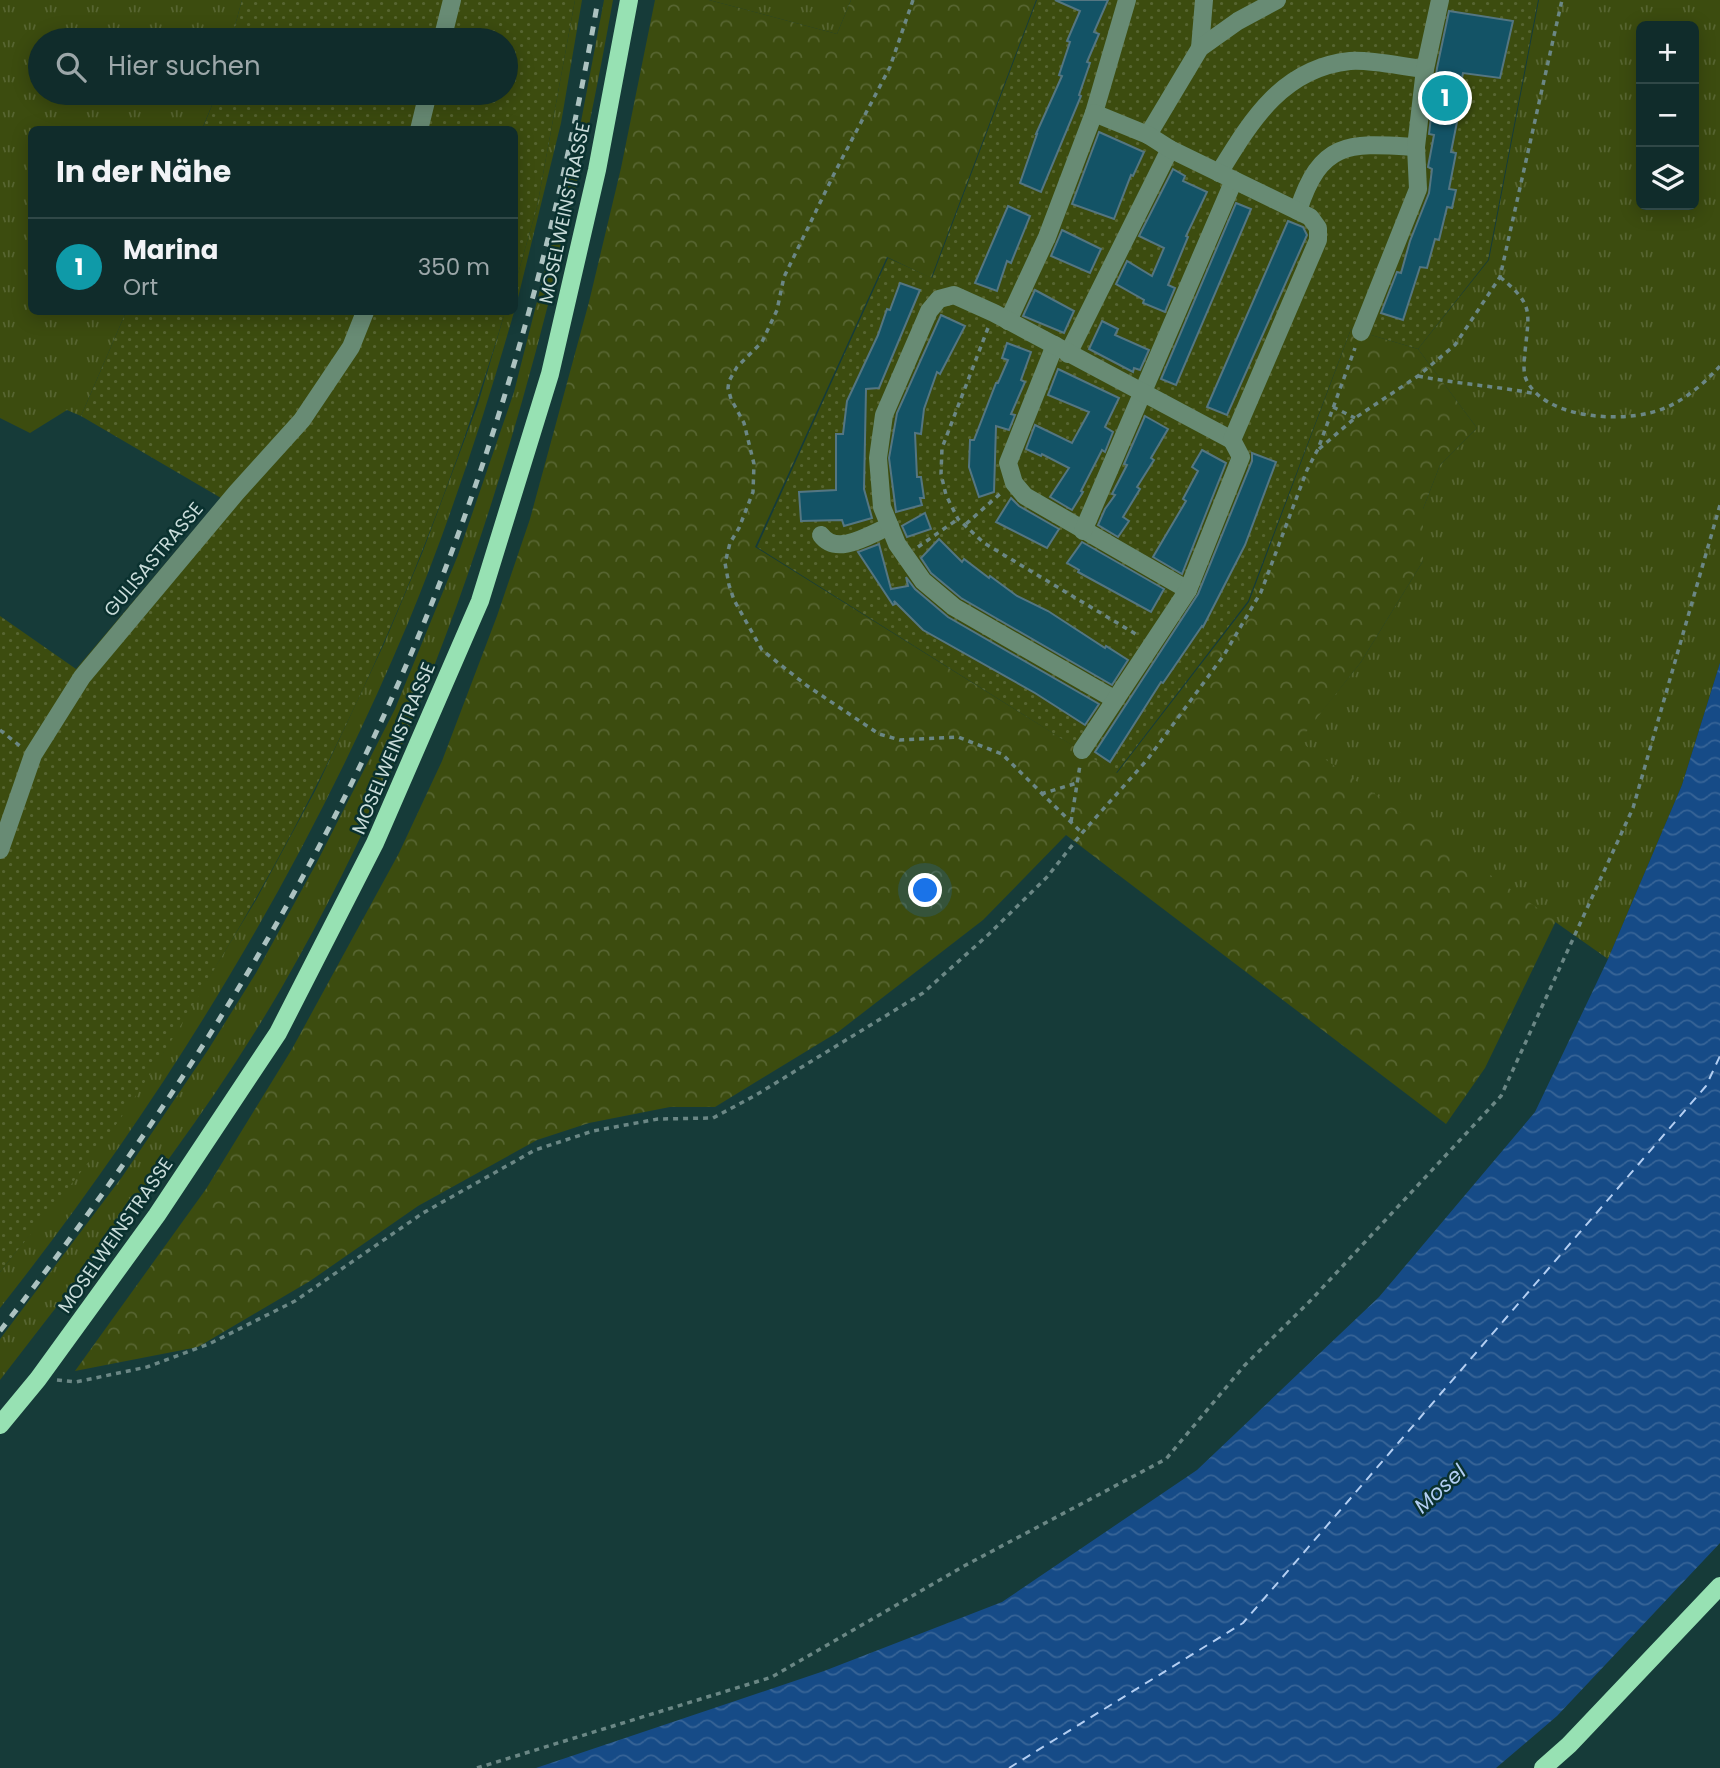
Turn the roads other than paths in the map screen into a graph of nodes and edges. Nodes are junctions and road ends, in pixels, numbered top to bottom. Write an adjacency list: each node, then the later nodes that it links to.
1 (452, 0): 7 (street)
2 (629, 0): 31 (main road, MOSELWEINSTRASSE)
3 (1127, 0): 11 (street)
4 (1204, 0): 8 (street)
5 (1277, 0): 8 (street)
6 (1440, 0): 9 (street)
7 (445, 28)
8 (1200, 48): 13 (street)
9 (1425, 69): 14 (street); 16 (street)
10 (425, 105): 12 (street)
11 (1094, 113): 13 (street); 19 (street)
12 (420, 126)
13 (1148, 135): 15 (street)
14 (1416, 147): 17 (street); 20 (street)
15 (1170, 149): 16 (street); 21 (street)
16 (1226, 176): 17 (street); 22 (street)
17 (1298, 211): 23 (street)
18 (364, 315): 30 (street, GULISASTRASSE)
19 (1008, 321): 21 (street); 24 (street)
20 (1362, 332)
21 (1062, 350): 22 (street); 25 (street)
22 (1143, 393): 23 (street); 25 (street)
23 (1232, 440): 27 (street)
24 (890, 526): 26 (street); 28 (street)
25 (1083, 531): 27 (street)
26 (821, 535)
27 (1188, 590): 28 (street)
28 (1114, 699): 29 (street)
29 (1082, 750)
30 (0, 850)
31 (0, 1425)
32 (1720, 1586): 33 (main road)
33 (1543, 1768)

